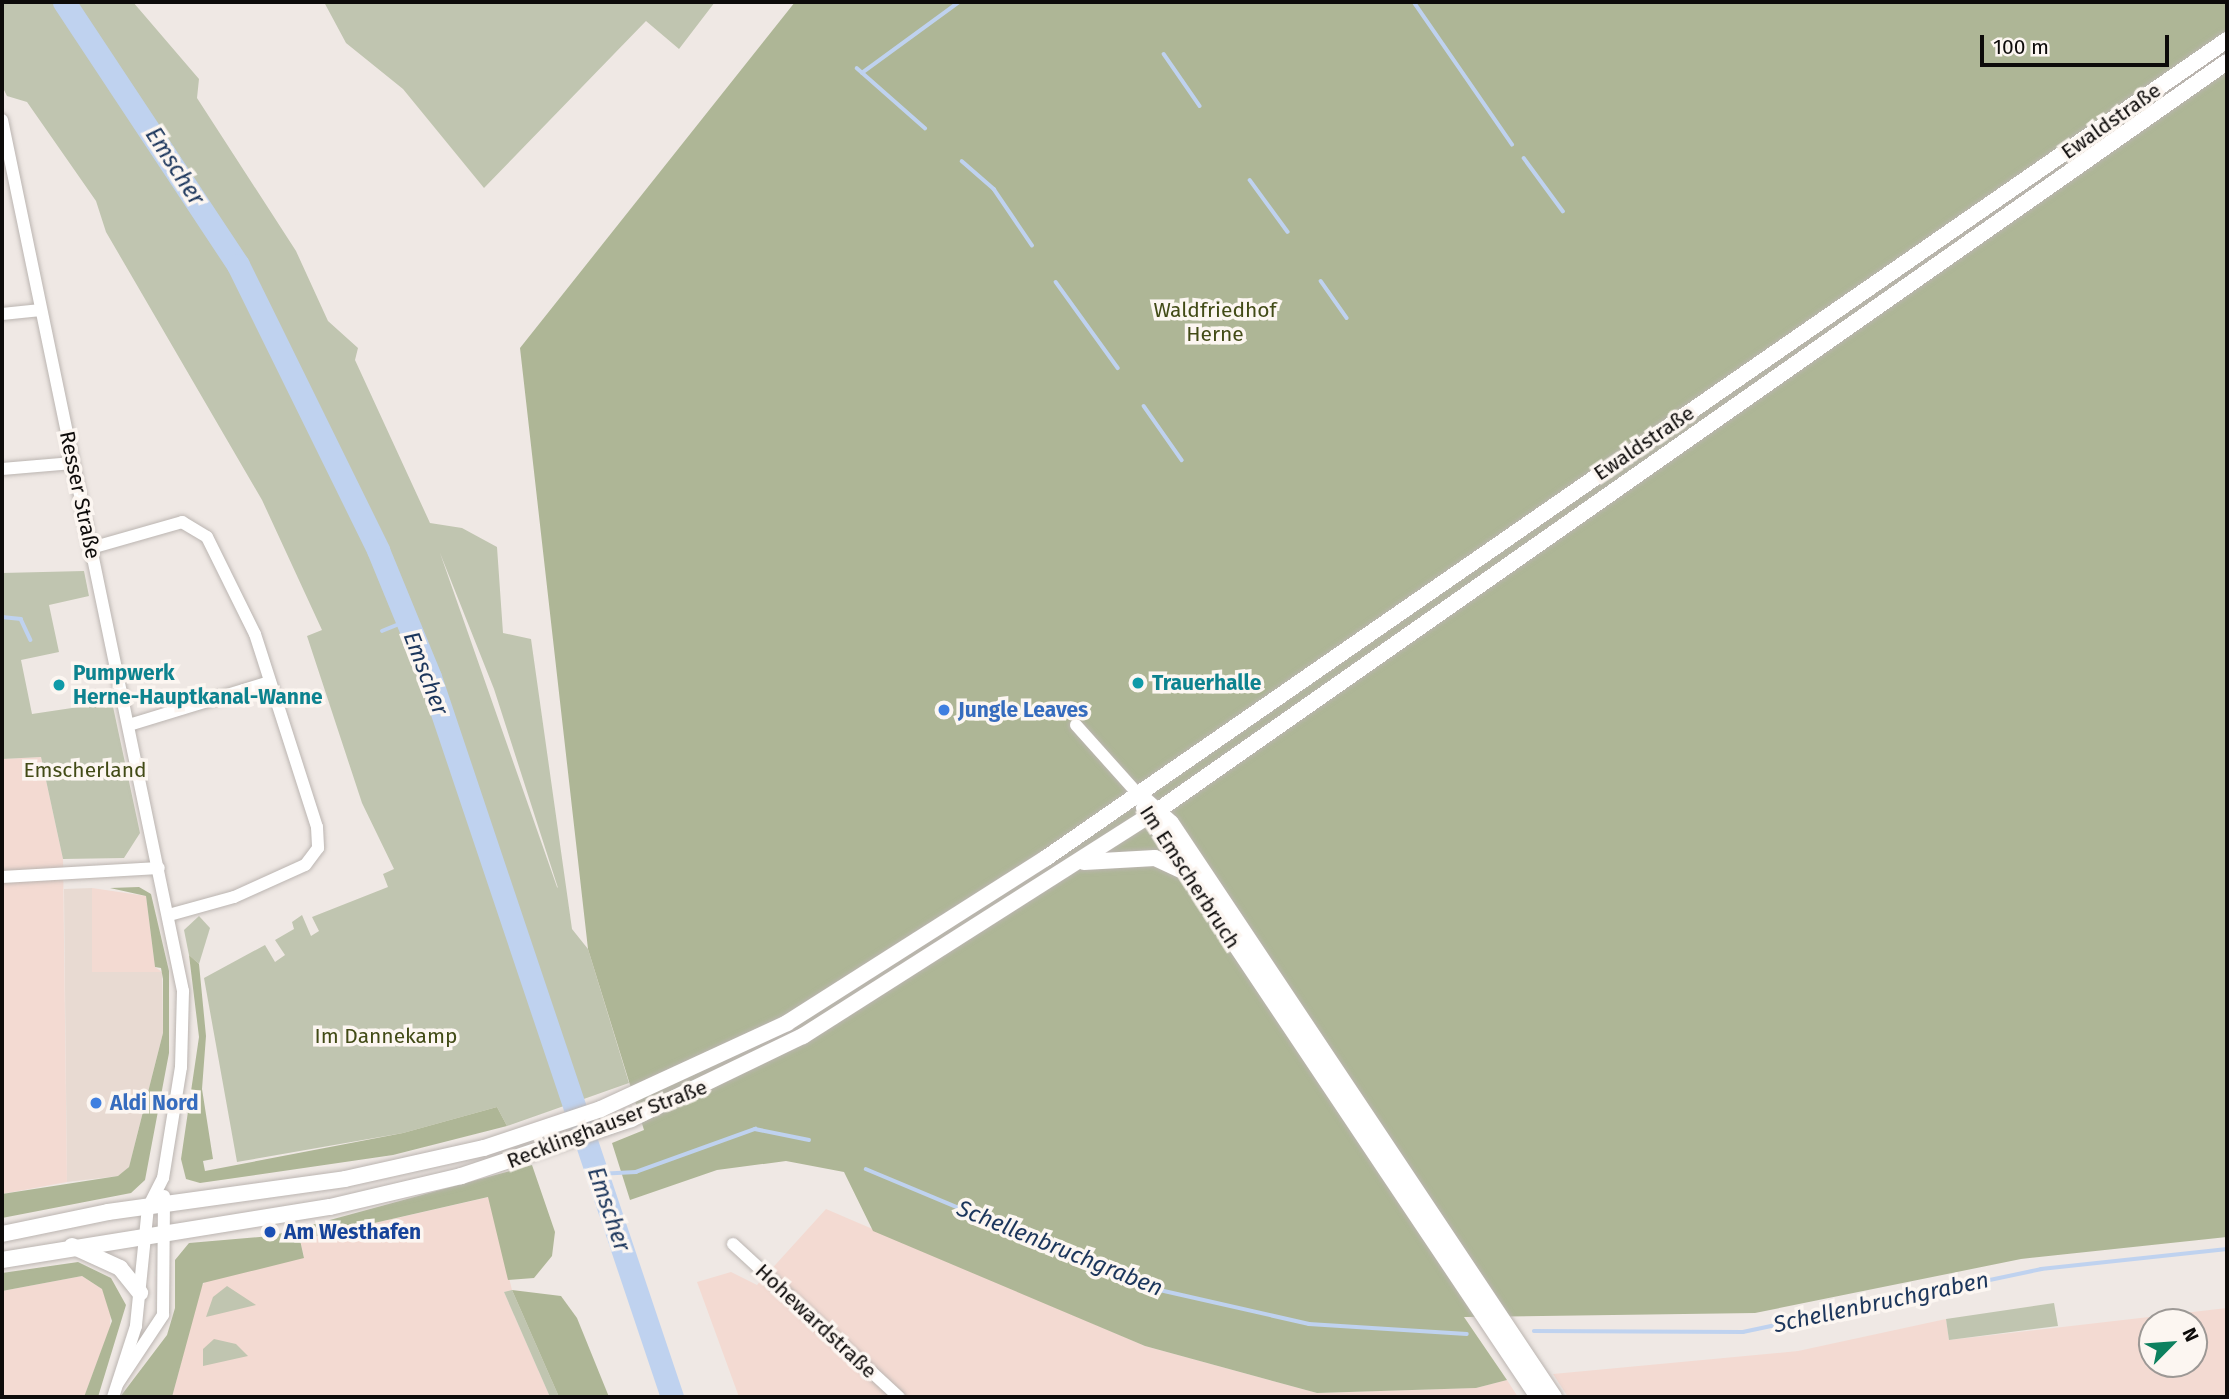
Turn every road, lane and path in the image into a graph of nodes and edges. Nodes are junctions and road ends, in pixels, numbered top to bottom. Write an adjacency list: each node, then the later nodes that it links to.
1 (2227, 40): 12 (main road, Ewaldstraße)
2 (2227, 62): 13 (main road, Ewaldstraße)
3 (2, 121): 4 (street, Resser Straße)
4 (41, 310): 5 (street); 6 (street, Resser Straße)
5 (2, 314)
6 (73, 463): 7 (street); 8 (street, Resser Straße)
7 (2, 469)
8 (91, 548): 9 (street); 10 (street, Resser Straße)
9 (270, 682): 10 (street); 18 (street)
10 (129, 725): 15 (street, Resser Straße)
11 (1076, 725): 12 (street)
12 (1137, 793): 13 (main road, Im Emscherbruch); 20 (main road, Recklinghauser Straße)
13 (1154, 813): 14 (main road, Recklinghauser Straße); 16 (main road, Im Emscherbruch); 33 (main road, Im Emscherbruch)
14 (1078, 863): 16 (main road); 22 (main road, Recklinghauser Straße)
15 (159, 868): 17 (street); 18 (street, Resser Straße)
16 (1183, 871): 32 (main road, Im Emscherbruch)
17 (2, 877)
18 (169, 915): 19 (street, Resser Straße)
19 (161, 1184): 20 (street); 21 (street, Resser Straße)
20 (166, 1204): 21 (main road, Recklinghauser Straße); 22 (street)
21 (148, 1207): 23 (street); 24 (main road, Recklinghauser Straße)
22 (165, 1230): 23 (main road, Recklinghauser Straße); 29 (street)
23 (145, 1233): 26 (main road, Recklinghauser Straße); 28 (street)
24 (2, 1234)
25 (733, 1244): 31 (street, Hohewardstraße)
26 (72, 1246): 27 (main road, Recklinghauser Straße); 28 (main road)
27 (2, 1261)
28 (140, 1293): 29 (street)
29 (118, 1383): 30 (street)
30 (113, 1397)
31 (899, 1397)
32 (1538, 1397)
33 (1554, 1397)

